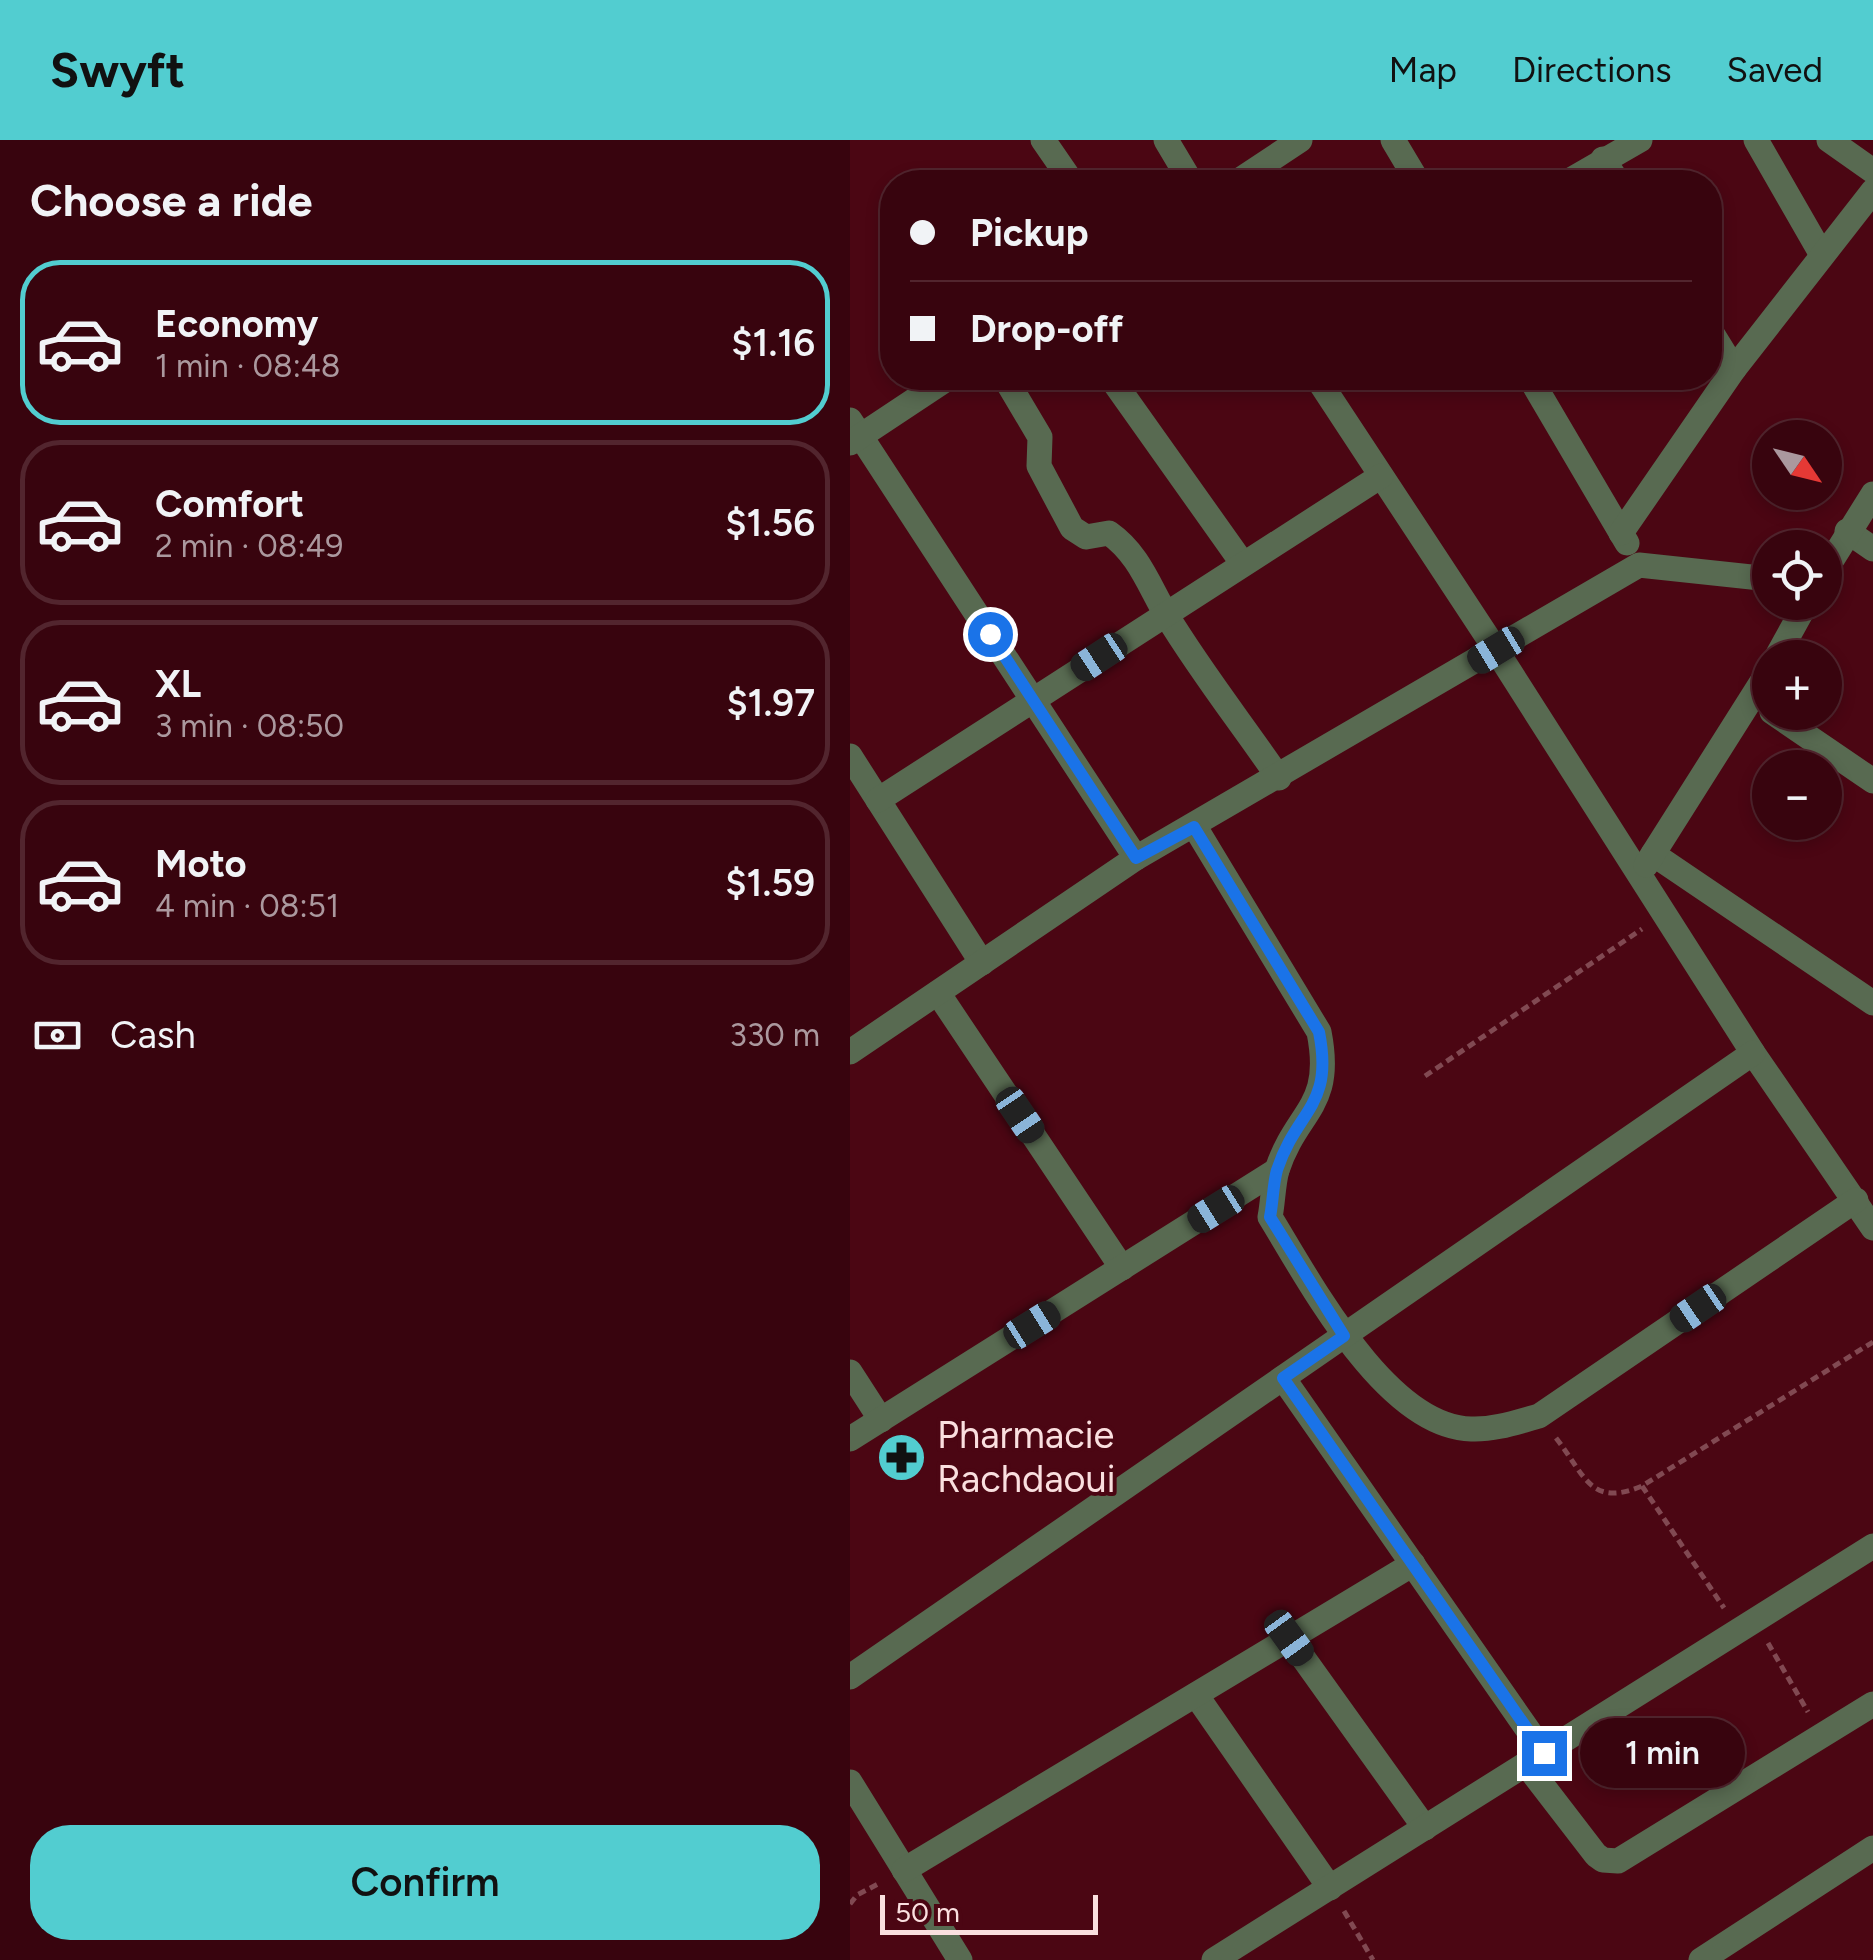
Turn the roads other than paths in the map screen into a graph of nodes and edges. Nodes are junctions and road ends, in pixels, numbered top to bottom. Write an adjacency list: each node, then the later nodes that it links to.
1 (1043, 140): 9 (street)
2 (1166, 140): 10 (street)
3 (1300, 140): 11 (street)
4 (1393, 140): 12 (street)
5 (1640, 140): 8 (street)
6 (1756, 140): 17 (street)
7 (1829, 140): 15 (street)
8 (1603, 159): 13 (street); 14 (street)
9 (1064, 170)
10 (1184, 170)
11 (1255, 170)
12 (1411, 170)
13 (1586, 170)
14 (1610, 170)
15 (1873, 171)
16 (1873, 191): 17 (street)
17 (1822, 255): 19 (street)
18 (1722, 350): 19 (street)
19 (1734, 369): 20 (street)
20 (1722, 386)
21 (927, 390): 27 (street)
22 (1013, 390): 37 (street)
23 (1120, 390): 34 (street)
24 (1325, 390): 28 (street)
25 (1537, 390): 31 (street)
26 (1720, 390): 31 (street)
27 (854, 433): 39 (street)
28 (1380, 476): 34 (street); 38 (street)
29 (1873, 494): 30 (street)
30 (1848, 531): 32 (street); 33 (street)
31 (1621, 533): 35 (street)
32 (1842, 541)
33 (1873, 548)
34 (1243, 564): 37 (street)
35 (1639, 565): 36 (street); 38 (street)
36 (1752, 576)
37 (1166, 614): 39 (street); 43 (street)
38 (1496, 650): 43 (street); 48 (street)
39 (1032, 700): 45 (street); 47 (street)
40 (1752, 725): 48 (street)
41 (1797, 730): 44 (street)
42 (850, 756): 45 (street)
43 (1279, 778): 46 (street)
44 (1873, 782)
45 (878, 800): 49 (street)
46 (1194, 827): 47 (street); 54 (street)
47 (1136, 858): 49 (street)
48 (1647, 864): 51 (street); 53 (street)
49 (982, 963): 50 (street)
50 (938, 993): 52 (street); 57 (street)
51 (1873, 1004)
52 (850, 1052)
53 (1752, 1053): 55 (street); 58 (street)
54 (1278, 1170): 57 (street); 58 (street)
55 (1856, 1200): 56 (street); 58 (street)
56 (1873, 1228)
57 (1122, 1268): 61 (street)
58 (1344, 1336): 60 (street)
59 (850, 1372): 61 (street)
60 (1283, 1378): 64 (street); 66 (street)
61 (881, 1420): 62 (street)
62 (850, 1440)
63 (1873, 1546): 69 (street)
64 (1413, 1564): 65 (street); 69 (street)
65 (1289, 1638): 67 (street); 71 (street)
66 (850, 1677)
67 (1196, 1694): 73 (street); 74 (street)
68 (1873, 1704): 69 (street)
69 (1535, 1759): 71 (street)
70 (850, 1782): 73 (street)
71 (1425, 1828): 74 (street)
72 (1873, 1848): 77 (street)
73 (904, 1870): 75 (street)
74 (1330, 1888): 76 (street)
75 (960, 1960)
76 (1214, 1960)
77 (1701, 1960)

